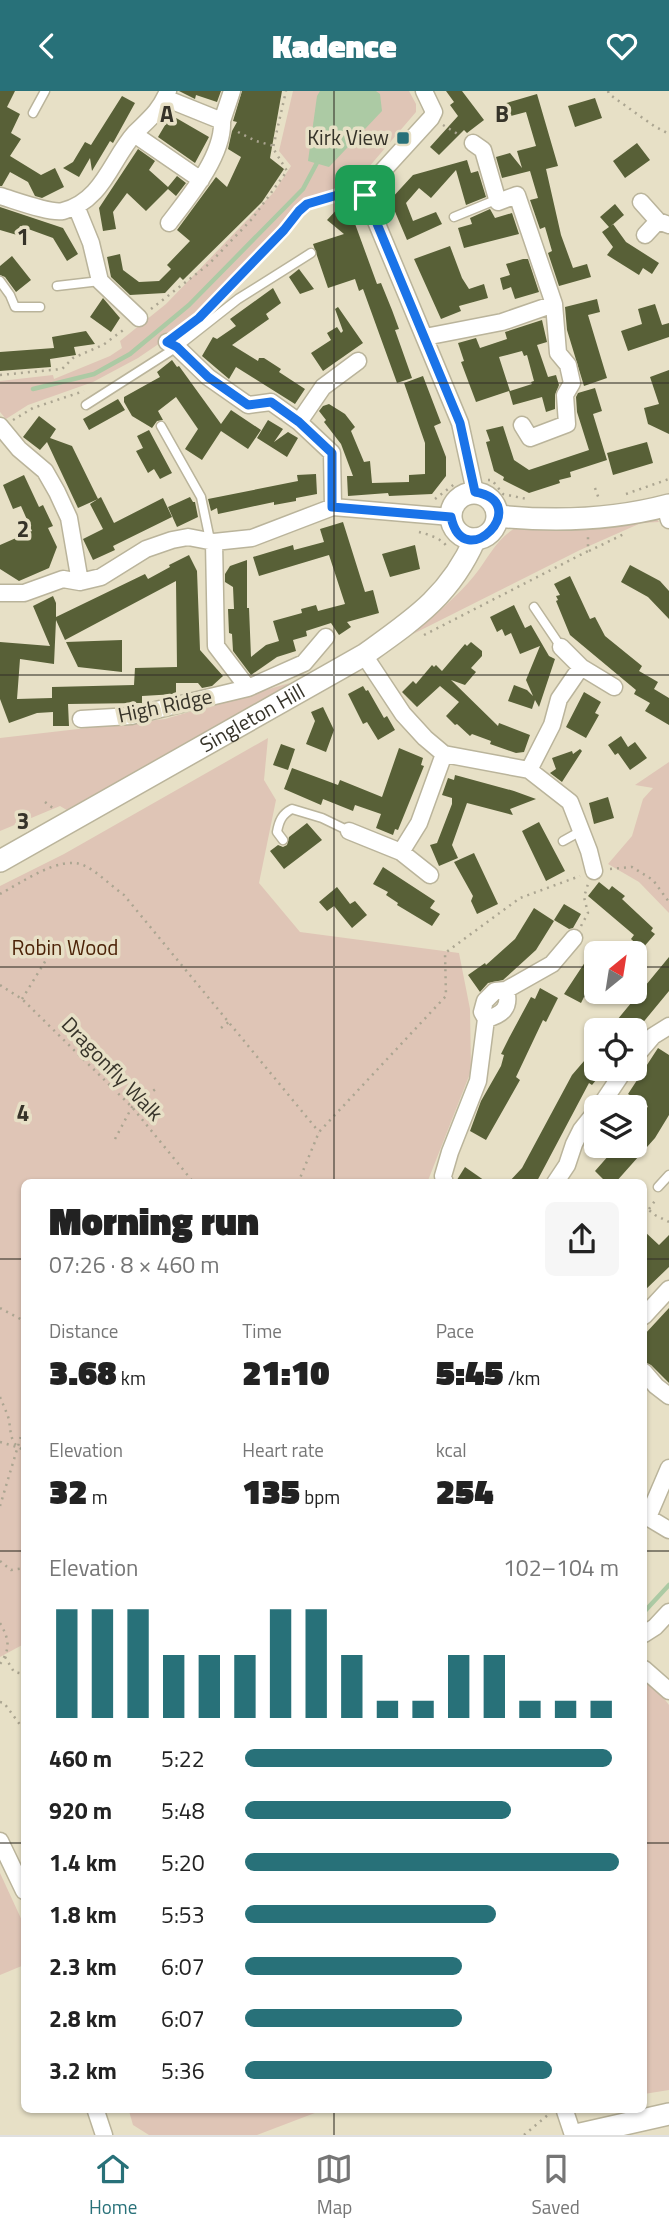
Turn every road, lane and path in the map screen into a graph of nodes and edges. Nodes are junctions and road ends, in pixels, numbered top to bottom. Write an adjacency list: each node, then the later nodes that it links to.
1 (45, 91): 7 (lane)
2 (232, 91): 9 (street)
3 (286, 91): 13 (path)
4 (424, 91): 8 (street)
5 (608, 91): 11 (path)
6 (166, 94): 9 (street); 10 (street)
7 (33, 113)
8 (431, 118): 12 (path); 15 (street)
9 (222, 123): 13 (path); 14 (street)
10 (134, 134): 14 (street); 19 (street)
11 (669, 134)
12 (473, 143): 17 (street)
13 (274, 146): 31 (path)
14 (201, 180): 21 (street)
15 (365, 195): 28 (path); 32 (street)
16 (0, 196): 19 (street)
17 (498, 198): 20 (lane); 29 (street)
18 (641, 202): 22 (street)
19 (76, 206): 26 (street)
20 (454, 217)
21 (169, 223)
22 (664, 223): 23 (street)
23 (645, 235)
24 (311, 253): 33 (lane)
25 (0, 281): 30 (lane)
26 (100, 281): 27 (lane); 31 (street)
27 (57, 286)
28 (217, 299)
29 (554, 304): 32 (street); 39 (street)
30 (40, 307)
31 (139, 318): 35 (path)
32 (425, 337): 43 (street)
33 (172, 345): 37 (lane); 38 (street)
34 (358, 361): 38 (street)
35 (0, 375)
36 (90, 389): 40 (path)
37 (86, 405)
38 (299, 422): 47 (street)
39 (522, 425)
40 (0, 426): 56 (street)
41 (161, 426): 54 (lane)
42 (669, 479): 45 (path)
43 (465, 487): 46 (path); 50 (street); 51 (street)
44 (594, 488): 49 (path)
45 (619, 497)
46 (430, 501)
47 (332, 507): 51 (street); 54 (street)
48 (668, 510): 49 (street)
49 (589, 511): 50 (street); 60 (path)
50 (498, 516): 53 (street, Singleton Hill)
51 (451, 517): 53 (street)
52 (411, 530): 55 (path)
53 (475, 539): 62 (street, Singleton Hill)
54 (212, 541): 56 (street); 65 (street, High Ridge)
55 (450, 554)
56 (80, 582): 57 (street)
57 (0, 593)
58 (534, 607): 61 (lane)
59 (326, 637): 65 (street, High Ridge)
60 (417, 639)
61 (561, 647): 63 (street)
62 (364, 655): 67 (street); 74 (street, Singleton Hill)
63 (581, 667): 64 (street); 68 (street)
64 (614, 687)
65 (248, 688): 66 (street, High Ridge)
66 (81, 719)
67 (444, 754): 68 (street); 73 (street)
68 (529, 770): 70 (street)
69 (349, 831): 71 (lane); 73 (street)
70 (581, 831): 72 (lane); 75 (street)
71 (283, 840)
72 (563, 841)
73 (401, 852): 76 (street)
74 (0, 862)
75 (594, 871): 78 (path); 79 (path); 90 (path)
76 (430, 875)
77 (0, 894): 83 (path)
78 (669, 902)
79 (574, 938): 95 (street)
80 (46, 960): 82 (path)
81 (0, 985): 82 (path, Dragonfly Walk)
82 (22, 999): 88 (path, Dragonfly Walk)
83 (229, 1022): 85 (path); 90 (path)
84 (669, 1026): 86 (street)
85 (222, 1028)
86 (647, 1043)
87 (157, 1088): 88 (path)
88 (132, 1107): 91 (path); 93 (path, Dragonfly Walk)
89 (584, 1125): 96 (street)
90 (319, 1132): 94 (path)
91 (115, 1139)
92 (669, 1175): 97 (lane)
93 (191, 1179)
94 (300, 1179)
95 (444, 1179)
96 (558, 1179)
97 (659, 1187)
98 (647, 1209): 99 (path)
99 (669, 1222)
100 (669, 1289): 102 (street)
101 (0, 1308): 103 (path)
102 (647, 1313)
103 (21, 1319)
104 (647, 1376): 105 (street)
105 (669, 1396)
106 (0, 1397): 109 (path)
107 (21, 1439): 109 (path)
108 (0, 1443): 109 (path)
109 (19, 1448): 111 (path)
110 (669, 1468): 112 (street)
111 (0, 1506)
112 (647, 1514)
113 (647, 1517): 114 (street)
114 (669, 1530)
115 (0, 1561): 116 (path)
116 (21, 1568)
117 (669, 1612): 119 (street)
118 (0, 1623): 120 (path)
119 (647, 1632)
120 (5, 1657): 121 (path); 123 (path)
121 (0, 1664)
122 (647, 1672): 124 (street)
123 (21, 1673)
124 (669, 1691)
125 (0, 1702): 126 (path)
126 (21, 1726)
127 (0, 1841): 128 (street)
128 (21, 1885)
129 (97, 2113): 133 (street)
130 (556, 2113): 134 (path)
131 (558, 2113): 135 (street)
132 (669, 2114): 135 (street)
133 (104, 2135)
134 (524, 2135)
135 (575, 2135)

